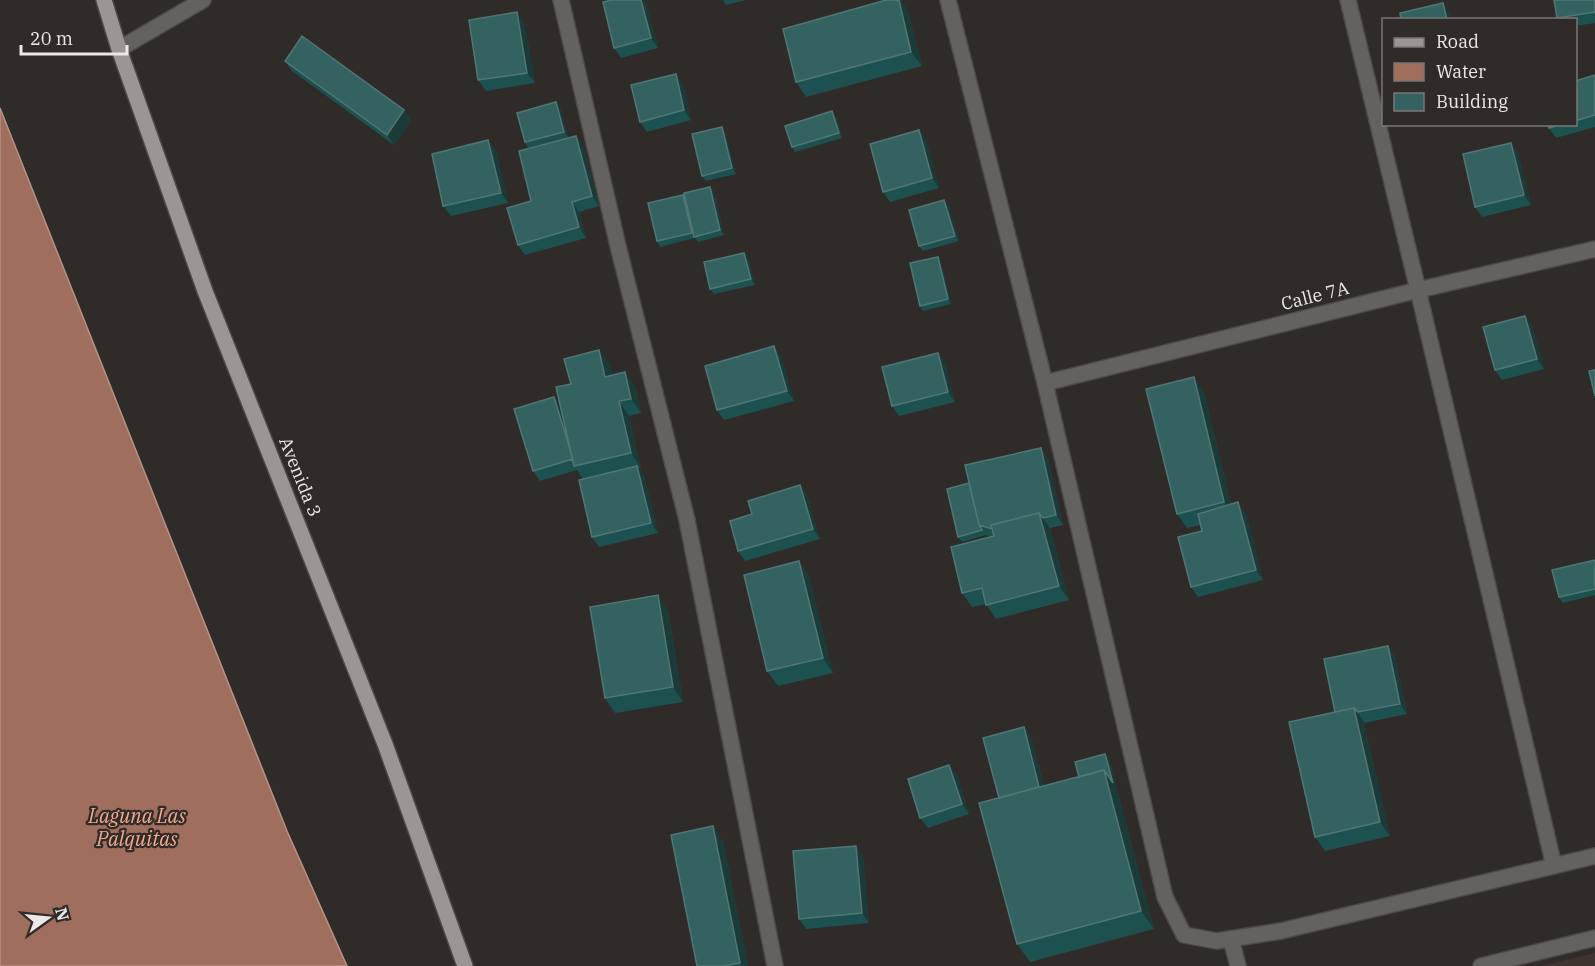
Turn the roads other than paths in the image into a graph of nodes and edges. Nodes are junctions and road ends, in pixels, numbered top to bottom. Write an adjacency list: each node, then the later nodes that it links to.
1 (104, 0): 6 (main road, Avenida 3)
2 (203, 0): 6 (street)
3 (561, 0): 15 (street)
4 (948, 0): 9 (street)
5 (1348, 0): 8 (street)
6 (119, 49): 14 (main road, Avenida 3)
7 (1595, 249): 8 (street, Calle 7A)
8 (1418, 290): 9 (street, Calle 7A); 11 (street)
9 (1045, 383): 13 (street)
10 (1595, 856): 11 (street)
11 (1554, 866): 13 (street)
12 (1595, 938): 17 (street)
13 (1231, 939): 16 (street)
14 (465, 966)
15 (776, 966)
16 (1238, 966)
17 (1481, 966)

